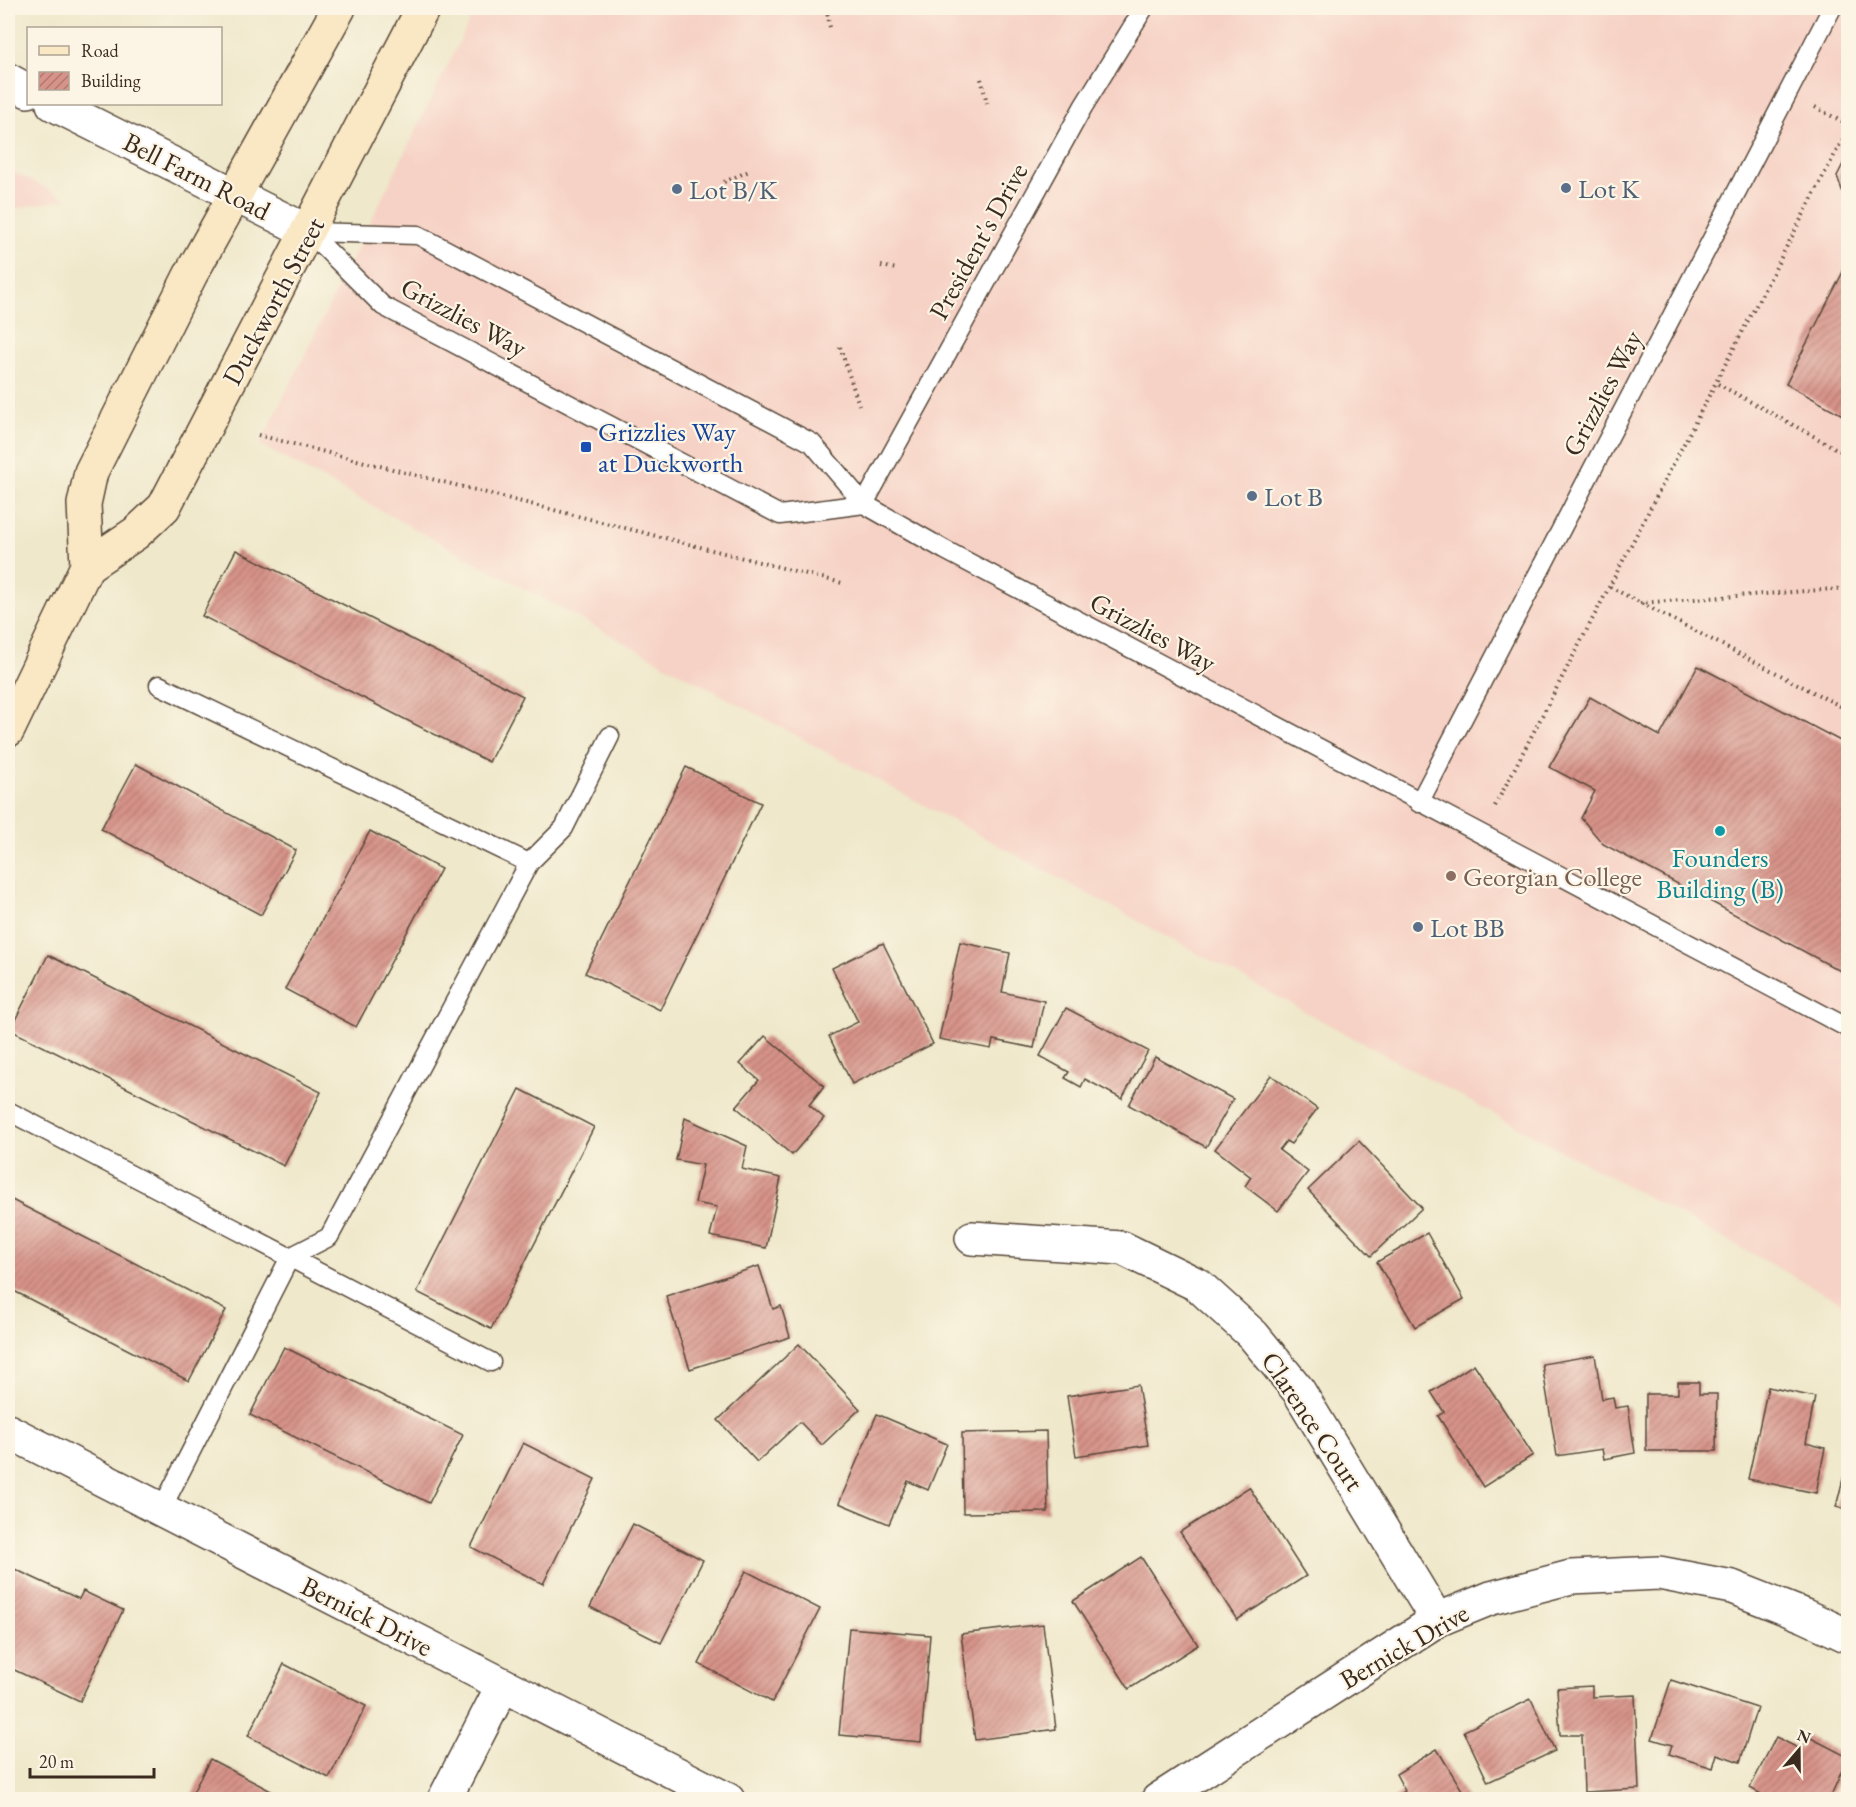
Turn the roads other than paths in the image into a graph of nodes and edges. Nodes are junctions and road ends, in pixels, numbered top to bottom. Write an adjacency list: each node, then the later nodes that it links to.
1 (339, 8): 8 (main road)
2 (423, 8): 9 (main road, Duckworth Street)
3 (1144, 8): 10 (lane, President's Drive)
4 (1832, 8): 15 (lane, Grizzlies Way)
5 (8, 80): 6 (street)
6 (27, 90)
7 (55, 105): 8 (street, Bell Farm Road)
8 (234, 194): 9 (street, Bell Farm Road); 11 (main road)
9 (309, 232): 10 (lane, Grizzlies Way); 10 (lane, Grizzlies Way); 11 (main road, Duckworth Street)
10 (864, 504): 15 (lane, Grizzlies Way)
11 (87, 566): 13 (main road)
12 (159, 686): 16 (lane)
13 (8, 730)
14 (610, 736): 16 (lane)
15 (1419, 803): 17 (lane, Grizzlies Way)
16 (529, 863): 20 (lane)
17 (1848, 1028)
18 (8, 1111): 20 (lane)
19 (972, 1238): 24 (street, Clarence Court)
20 (290, 1257): 21 (lane); 23 (lane)
21 (491, 1362)
22 (8, 1431): 23 (street, Bernick Drive)
23 (161, 1510): 26 (street, Bernick Drive)
24 (1437, 1620): 25 (street, Bernick Drive); 29 (street, Bernick Drive)
25 (1848, 1636)
26 (503, 1686): 27 (street); 28 (street, Bernick Drive)
27 (444, 1800)
28 (728, 1800)
29 (1158, 1800)

